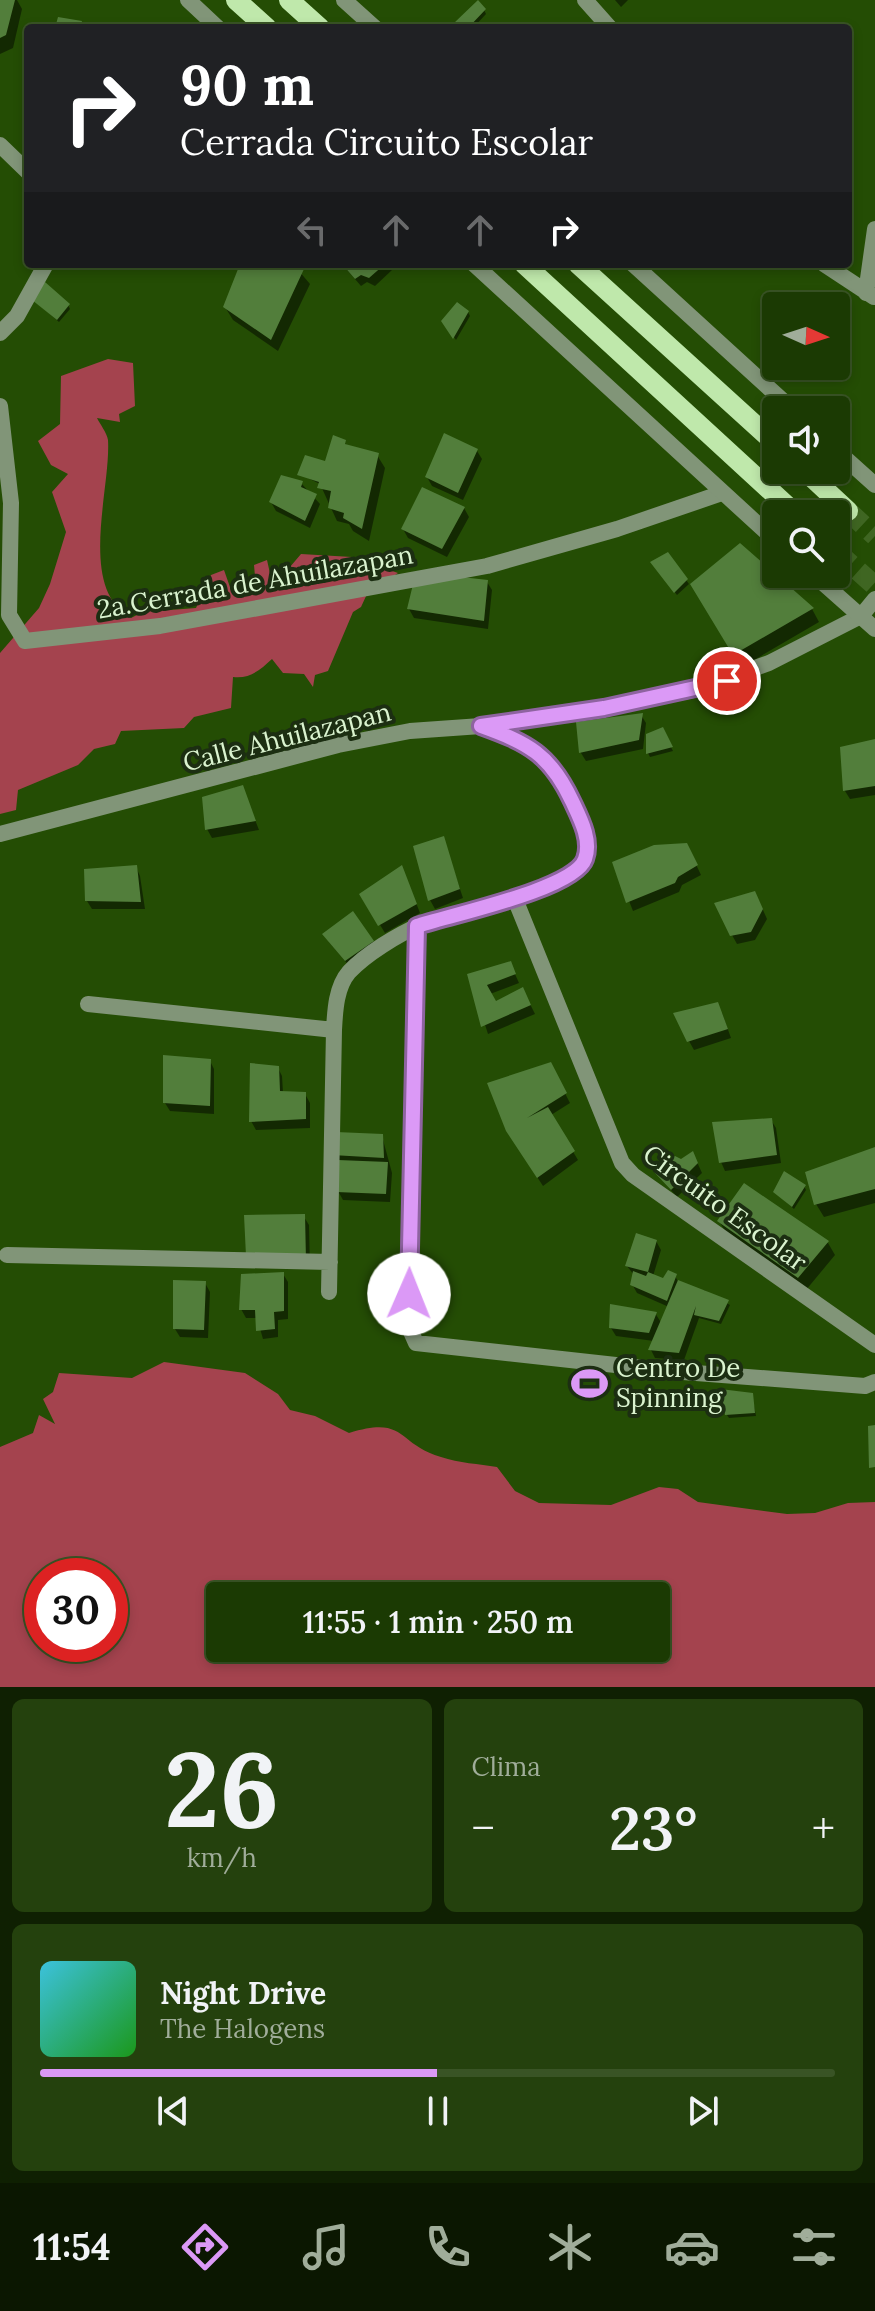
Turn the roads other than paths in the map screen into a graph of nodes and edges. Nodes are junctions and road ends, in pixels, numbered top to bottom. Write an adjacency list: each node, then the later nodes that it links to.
1 (188, 0): 6 (street)
2 (236, 0): 7 (main road)
3 (289, 0): 8 (main road)
4 (344, 0): 9 (street)
5 (585, 0): 10 (street)
6 (214, 24)
7 (263, 24)
8 (316, 24)
9 (371, 24)
10 (606, 24)
11 (0, 145): 12 (street)
12 (24, 168)
13 (875, 229): 20 (street)
14 (44, 268): 21 (street)
15 (478, 268): 28 (street)
16 (528, 268): 29 (main road)
17 (582, 268): 24 (main road)
18 (637, 268): 22 (street)
19 (830, 268): 20 (street)
20 (871, 296)
21 (0, 333)
22 (778, 396)
23 (0, 406): 28 (street, 2a.Cerrada de Ahuilazapan)
24 (762, 431)
25 (850, 463): 27 (street)
26 (819, 484): 30 (main road)
27 (875, 485)
28 (722, 493): 31 (street)
29 (781, 500)
30 (836, 500)
31 (762, 529)
32 (829, 588): 34 (street)
33 (875, 599): 34 (street)
34 (861, 616): 35 (street); 36 (street, Calle Ahuilazapan)
35 (875, 629)
36 (481, 726): 37 (street, Calle Ahuilazapan); 38 (street)
37 (0, 834)
38 (515, 899): 39 (street); 45 (street, Circuito Escolar)
39 (417, 926): 41 (street); 46 (street)
40 (88, 1004): 41 (street)
41 (334, 1030): 43 (street)
42 (7, 1255): 43 (street)
43 (330, 1262): 44 (street)
44 (329, 1292)
45 (875, 1345)
46 (875, 1382)

